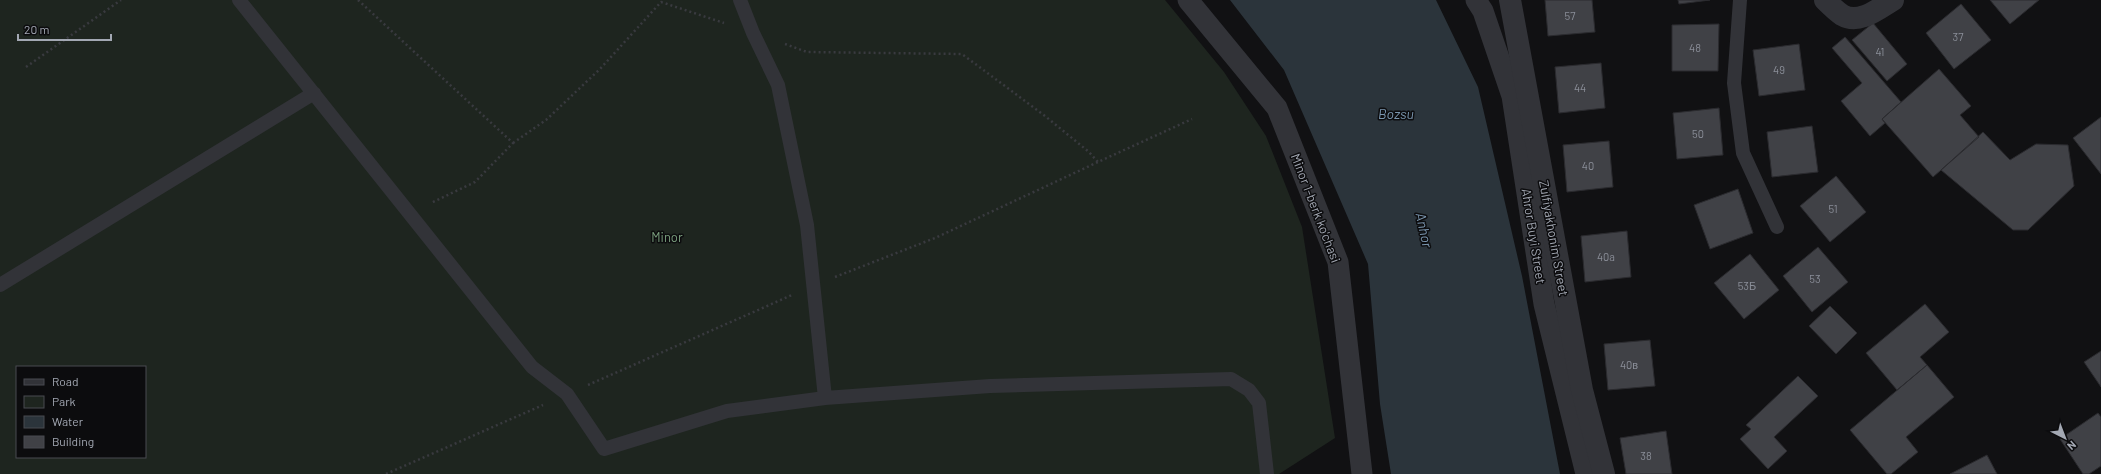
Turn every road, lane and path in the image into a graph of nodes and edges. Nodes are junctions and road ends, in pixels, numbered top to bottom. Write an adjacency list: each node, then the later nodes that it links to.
1 (121, 0): 12 (path)
2 (239, 0): 13 (lane)
3 (358, 0): 15 (path)
4 (740, 0): 11 (lane)
5 (1188, 0): 23 (street, Minor 1-berk ko'chasi)
6 (1476, 0): 24 (street, Ahror Buyi Street)
7 (1510, 0): 25 (street, Zulfiyakhonim Street)
8 (1740, 0): 17 (lane)
9 (1825, 0): 10 (street)
10 (1893, 0)
11 (753, 33): 14 (path); 15 (path); 20 (lane)
12 (26, 68)
13 (314, 92): 16 (lane); 18 (lane)
14 (1192, 119)
15 (513, 142): 16 (path)
16 (409, 213): 19 (lane)
17 (1777, 227)
18 (0, 285)
19 (568, 394): 20 (lane); 21 (path)
20 (825, 398): 22 (lane)
21 (386, 474)
22 (1267, 474)
23 (1362, 474)
24 (1586, 474)
25 (1604, 474)

